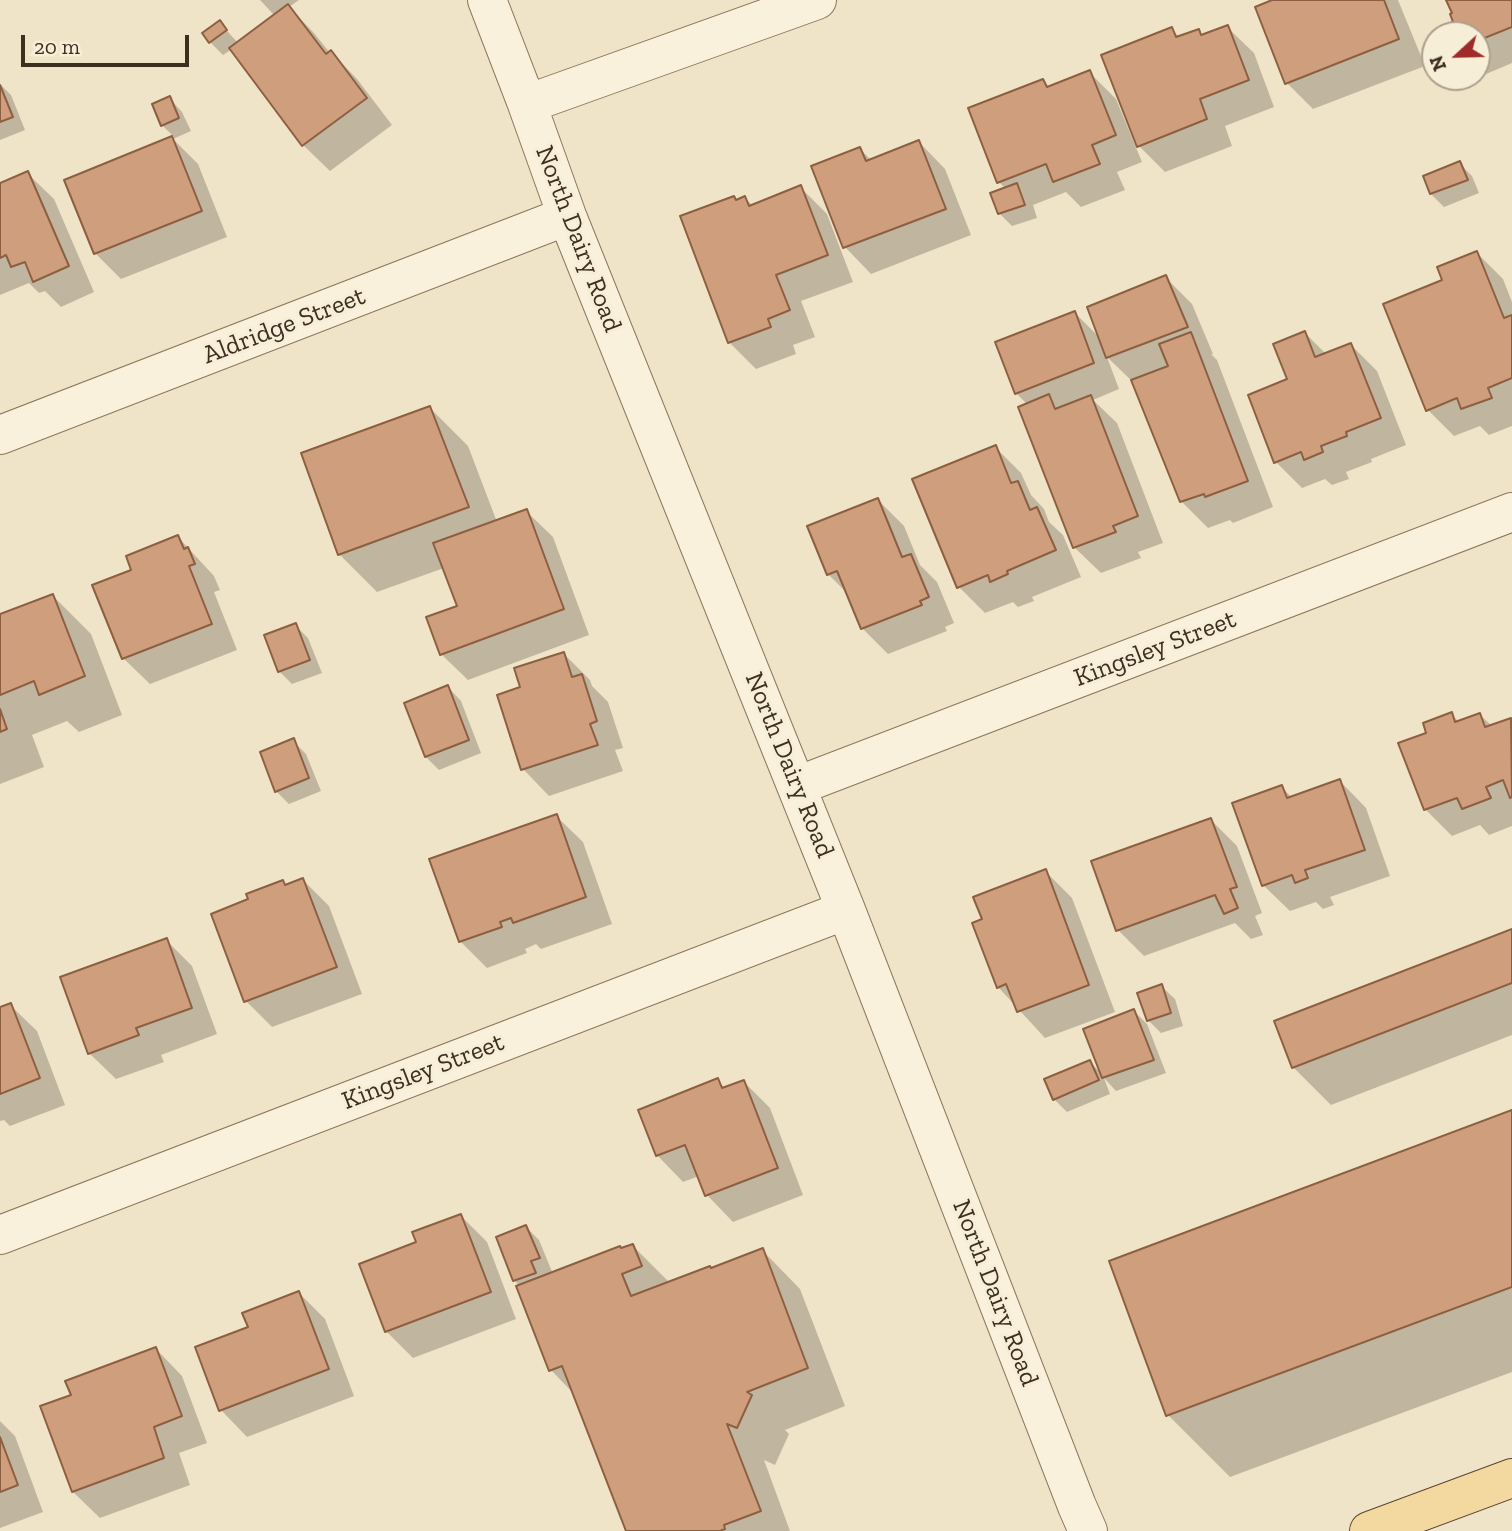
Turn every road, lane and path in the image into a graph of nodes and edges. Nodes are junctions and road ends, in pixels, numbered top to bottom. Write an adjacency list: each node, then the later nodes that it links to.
1 (487, 0): 3 (street, North Dairy Road)
2 (817, 0): 3 (street)
3 (527, 104): 4 (street, North Dairy Road)
4 (567, 216): 5 (street, Aldridge Street); 7 (street, North Dairy Road)
5 (0, 435)
6 (1512, 512): 7 (street, Kingsley Street)
7 (797, 786): 8 (street, North Dairy Road)
8 (846, 910): 9 (street, Kingsley Street); 11 (street, North Dairy Road)
9 (0, 1235)
10 (1512, 1478): 12 (main road)
11 (1088, 1531)
12 (1369, 1531)

